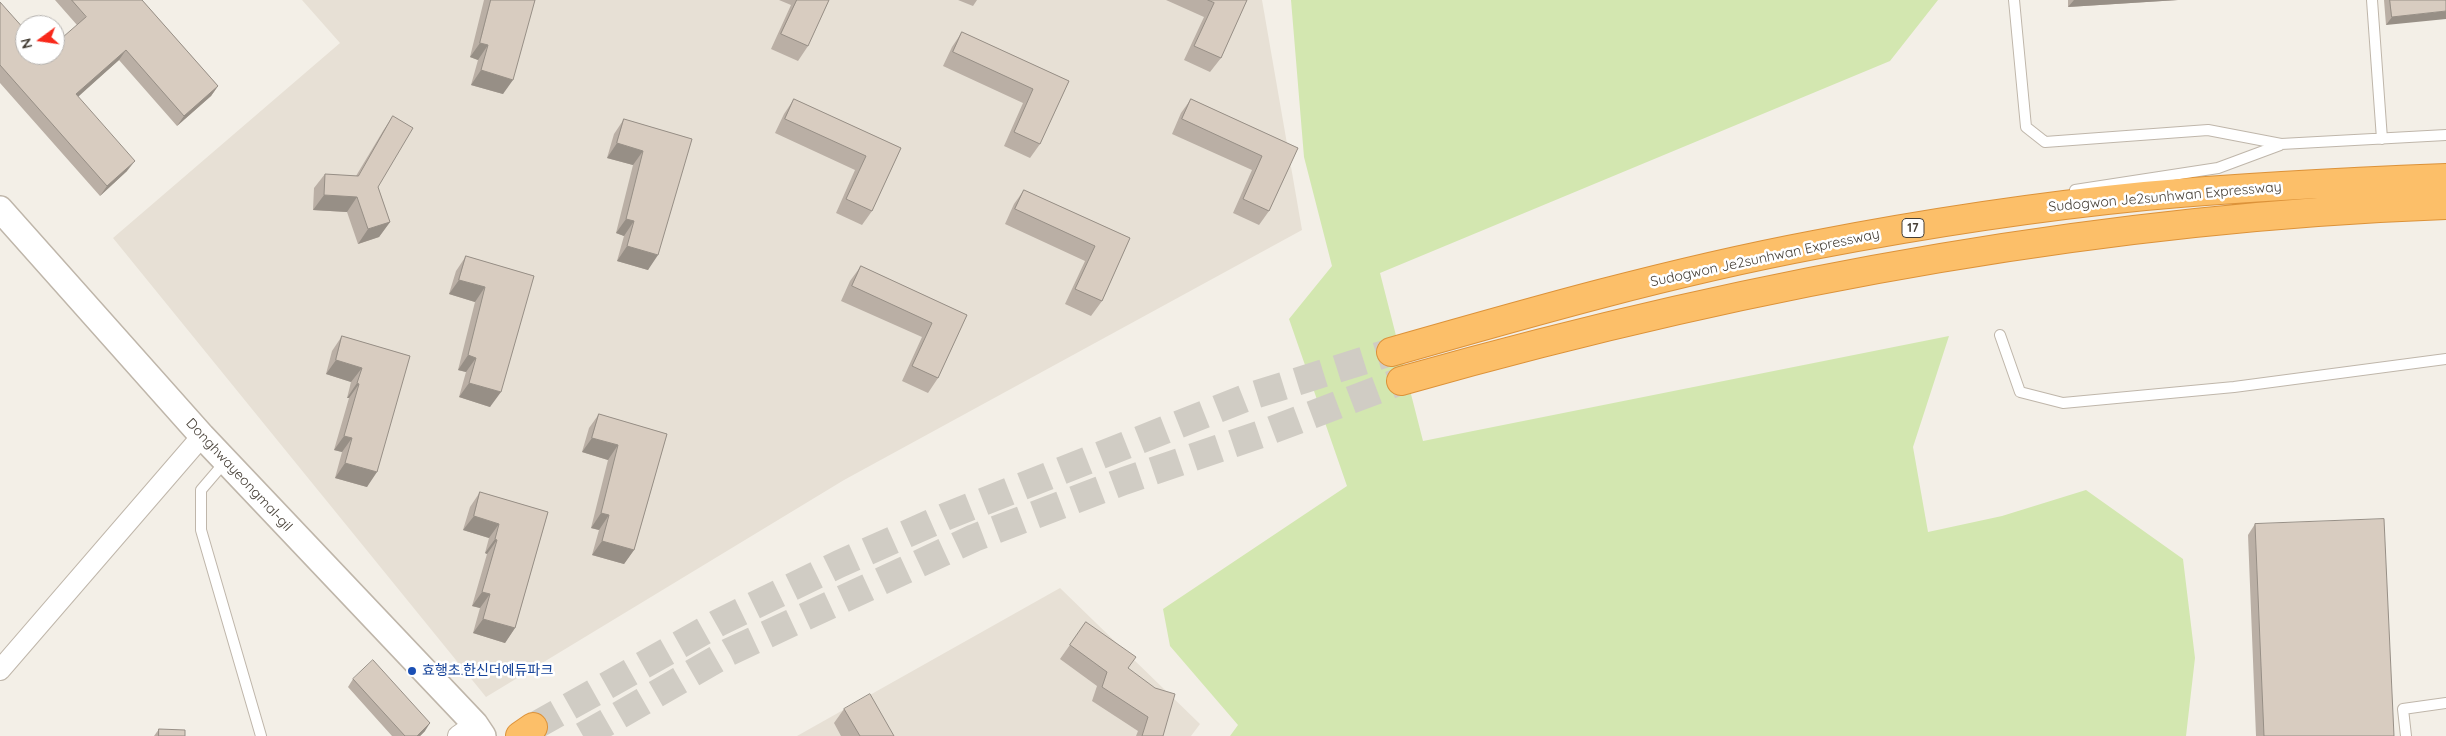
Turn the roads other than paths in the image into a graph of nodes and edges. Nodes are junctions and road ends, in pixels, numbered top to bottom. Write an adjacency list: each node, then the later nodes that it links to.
1 (2014, 0): 5 (lane)
2 (2372, 0): 4 (lane)
3 (2446, 135): 4 (lane)
4 (2382, 139): 5 (lane)
5 (2280, 144): 7 (lane)
6 (2446, 178): 13 (highway, Sudogwon Je2sunhwan Expressway / 17)
7 (2064, 192)
8 (2025, 198): 13 (lane)
9 (2446, 205): 10 (highway, Sudogwon Je2sunhwan Expressway)
10 (2380, 207): 12 (lane); 17 (highway, Sudogwon Je2sunhwan Expressway)
11 (0, 210): 18 (street, Donghwayeongmal-gil)
12 (2446, 215)
13 (1970, 219): 15 (highway, Sudogwon Je2sunhwan Expressway / 17)
14 (2000, 335): 16 (lane)
15 (1391, 352)
16 (2446, 359)
17 (1401, 381)
18 (202, 436): 19 (street, Donghwayeongmal-gil); 20 (street)
19 (226, 461): 22 (street, Donghwayeongmal-gil); 23 (lane)
20 (0, 670)
21 (2446, 703): 24 (lane)
22 (472, 732)
23 (261, 736)
24 (2406, 736)

